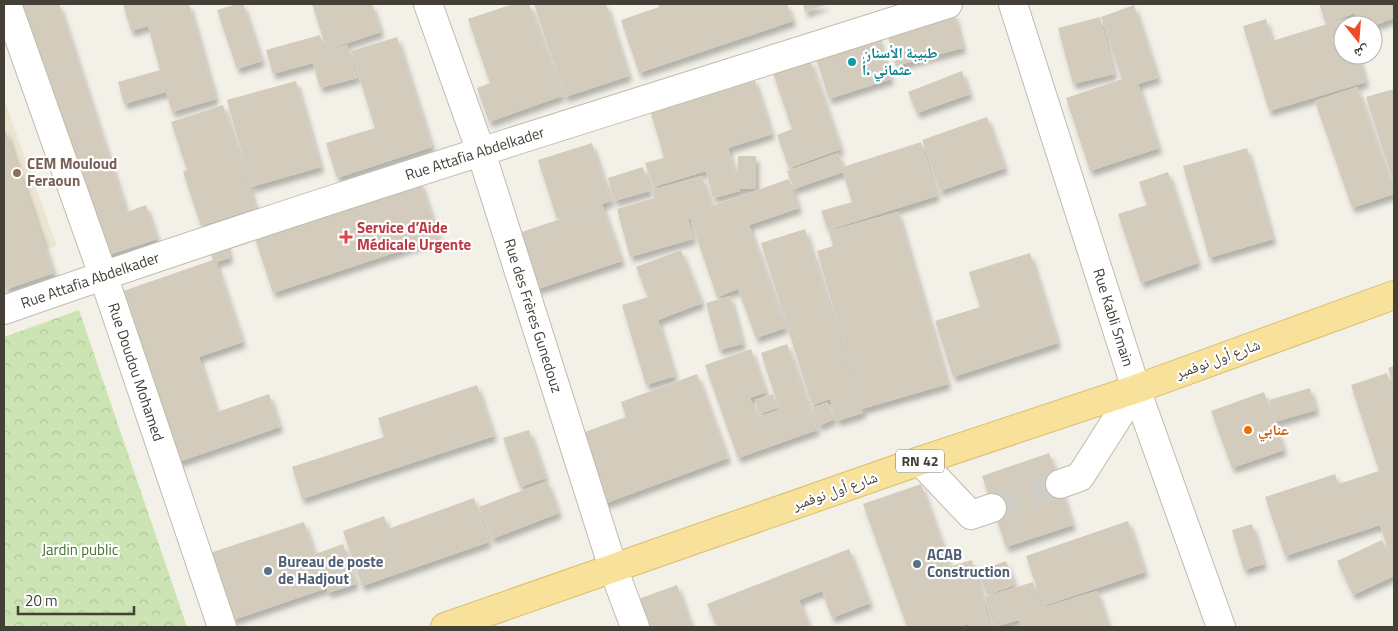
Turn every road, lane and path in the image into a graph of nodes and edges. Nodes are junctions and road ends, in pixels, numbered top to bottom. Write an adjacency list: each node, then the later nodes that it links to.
1 (7, 4): 6 (street, Rue Doudou Mohamed)
2 (428, 4): 5 (street, Rue des Frères Gunedouz)
3 (948, 4): 5 (street, Rue Attafia Abdelkader)
4 (1013, 4): 9 (street, Rue Kabli Smain)
5 (482, 152): 6 (street, Rue Attafia Abdelkader); 13 (street, Rue des Frères Gunedouz)
6 (103, 275): 8 (street, Rue Attafia Abdelkader); 14 (street, Rue Doudou Mohamed)
7 (1394, 295): 9 (main road, شارع أول نوفمبر / RN 42)
8 (4, 310)
9 (1136, 388): 10 (main road, شارع أول نوفمبر / RN 42); 11 (street); 17 (street, Rue Kabli Smain)
10 (920, 462): 12 (street); 13 (main road, شارع أول نوفمبر / RN 42)
11 (1060, 484)
12 (992, 508)
13 (613, 568): 15 (main road, شارع أول نوفمبر / RN 42); 16 (street, Rue des Frères Gunedouz)
14 (222, 627)
15 (445, 627)
16 (635, 627)
17 (1221, 627)

